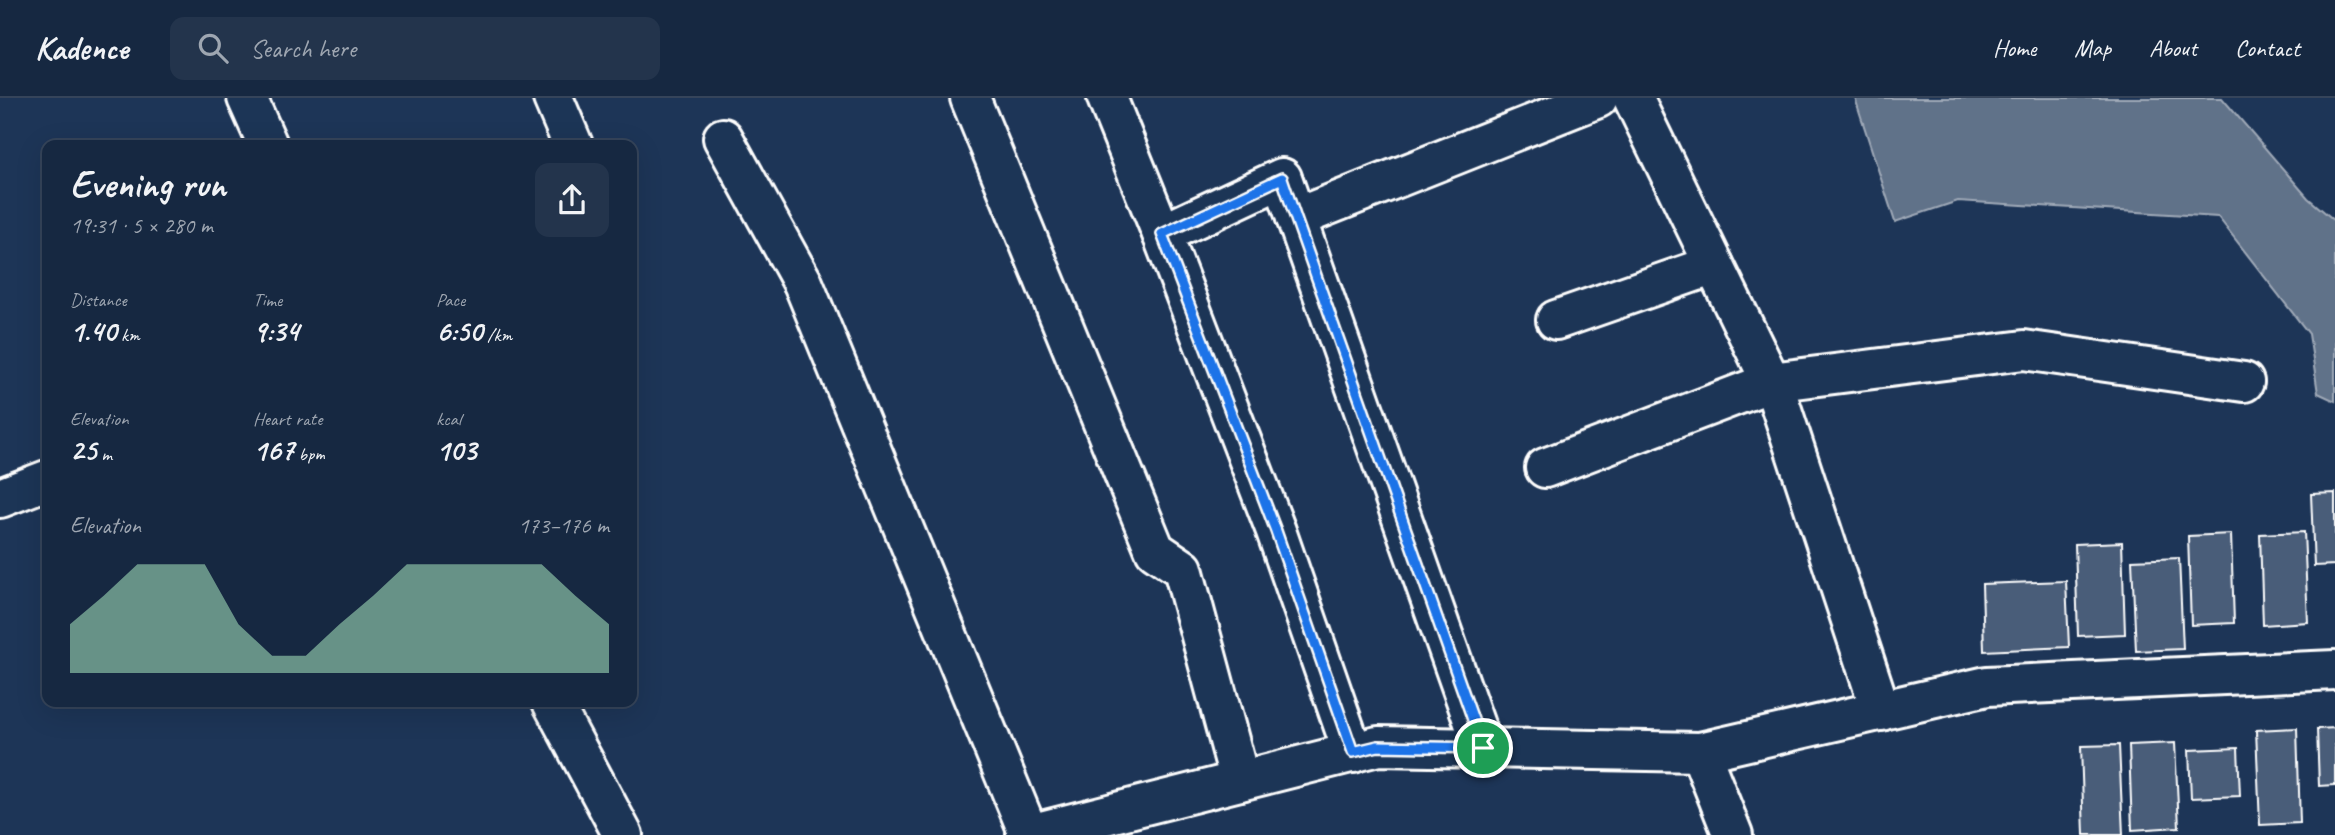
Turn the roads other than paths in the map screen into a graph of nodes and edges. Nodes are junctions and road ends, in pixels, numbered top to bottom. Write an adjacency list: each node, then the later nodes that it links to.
1 (247, 98): 8 (street)
2 (554, 98): 9 (street)
3 (970, 98): 25 (street)
4 (1107, 98): 11 (street)
5 (1598, 98): 10 (street)
6 (1633, 98): 12 (street)
7 (723, 138): 26 (street)
8 (266, 140)
9 (571, 140)
10 (1296, 219): 11 (street); 22 (street)
11 (1162, 234): 23 (street)
12 (1714, 265): 13 (street); 14 (street)
13 (1556, 320)
14 (1771, 382): 15 (street); 16 (street); 21 (street)
15 (2244, 382)
16 (1545, 468)
17 (42, 482): 18 (street)
18 (0, 498)
19 (2335, 670): 21 (street)
20 (555, 707): 27 (street)
21 (1881, 711): 24 (street)
22 (1483, 748): 23 (street); 24 (street)
23 (1353, 752): 25 (street)
24 (1700, 752): 28 (street)
25 (1240, 781): 26 (street)
26 (1027, 834)
27 (623, 835)
28 (1733, 835)

